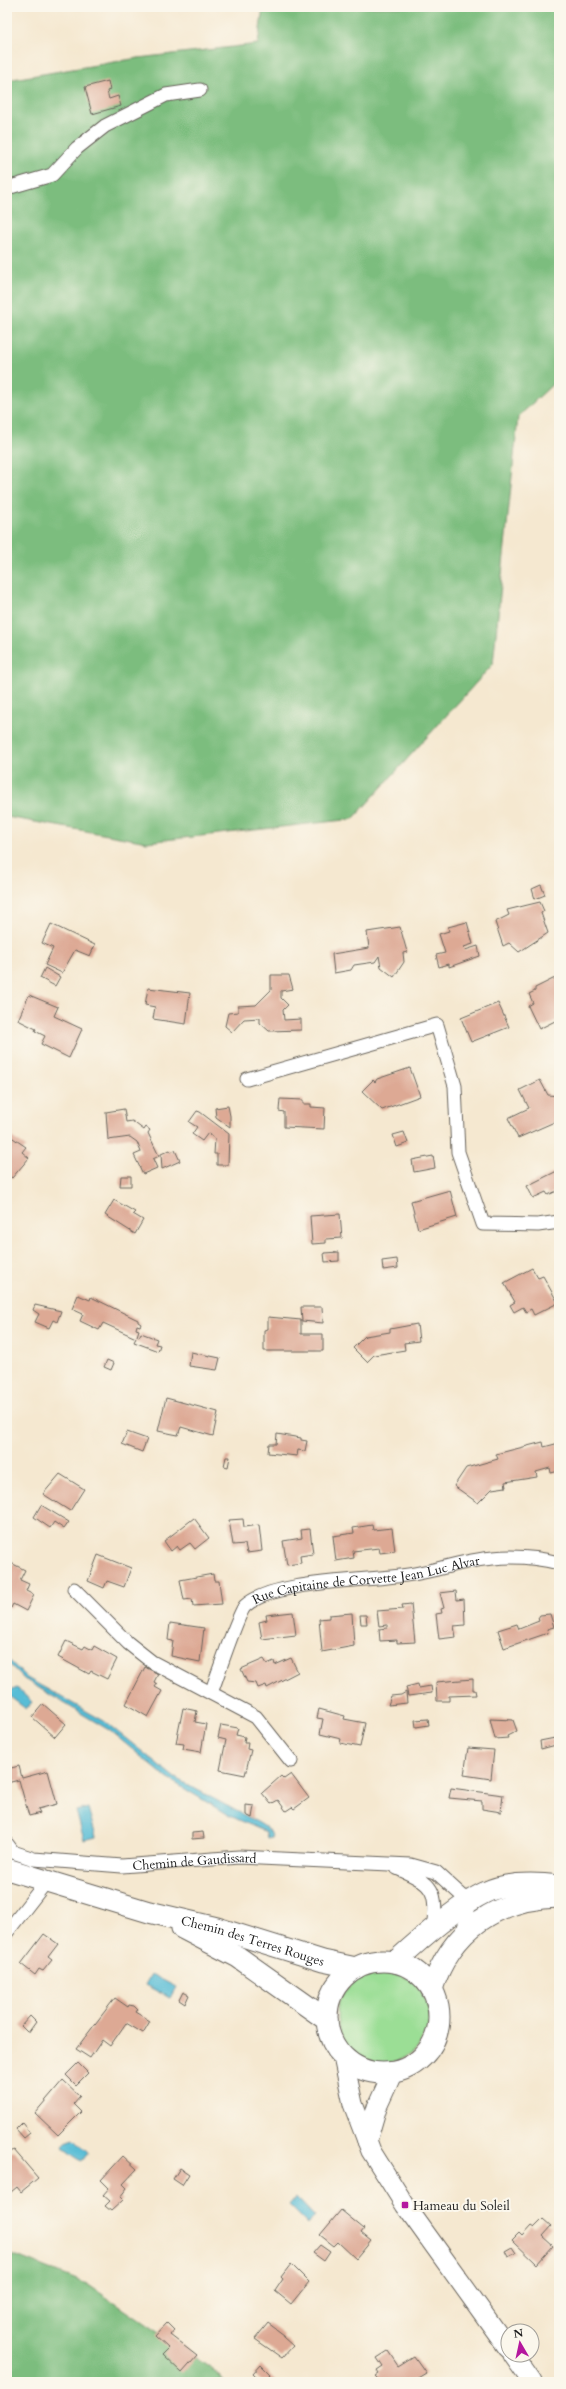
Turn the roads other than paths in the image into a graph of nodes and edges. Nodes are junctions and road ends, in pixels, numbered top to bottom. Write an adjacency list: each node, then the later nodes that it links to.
1 (200, 90): 2 (street)
2 (7, 188)
3 (247, 1079): 4 (street)
4 (559, 1222)
5 (559, 1563): 7 (street, Rue Capitaine de Corvette Jean Luc Alvar)
6 (74, 1589): 7 (street)
7 (211, 1694): 8 (street)
8 (291, 1760)
9 (7, 1844): 10 (street, Chemin de Gaudissard)
10 (386, 1863): 15 (street, Chemin de Gaudissard); 17 (street)
11 (7, 1870): 12 (main road, Chemin des Terres Rouges)
12 (46, 1882): 16 (main road, Chemin des Terres Rouges); 18 (street)
13 (559, 1886): 15 (main road)
14 (559, 1897): 19 (main road)
15 (469, 1902): 17 (main road); 19 (street)
16 (149, 1912): 21 (main road, Chemin des Terres Rouges); 23 (main road, Chemin des Terres Rouges)
17 (433, 1930): 20 (main road)
18 (7, 1932)
19 (460, 1937): 22 (main road)
20 (395, 1962): 21 (main road); 22 (main road)
21 (356, 1968): 23 (main road)
22 (432, 1989): 25 (main road)
23 (327, 2020): 24 (main road)
24 (343, 2056): 25 (main road); 26 (main road)
25 (393, 2072): 26 (main road)
26 (367, 2140): 27 (main road)
27 (500, 2337)
28 (519, 2363): 29 (main road)
29 (532, 2382)

